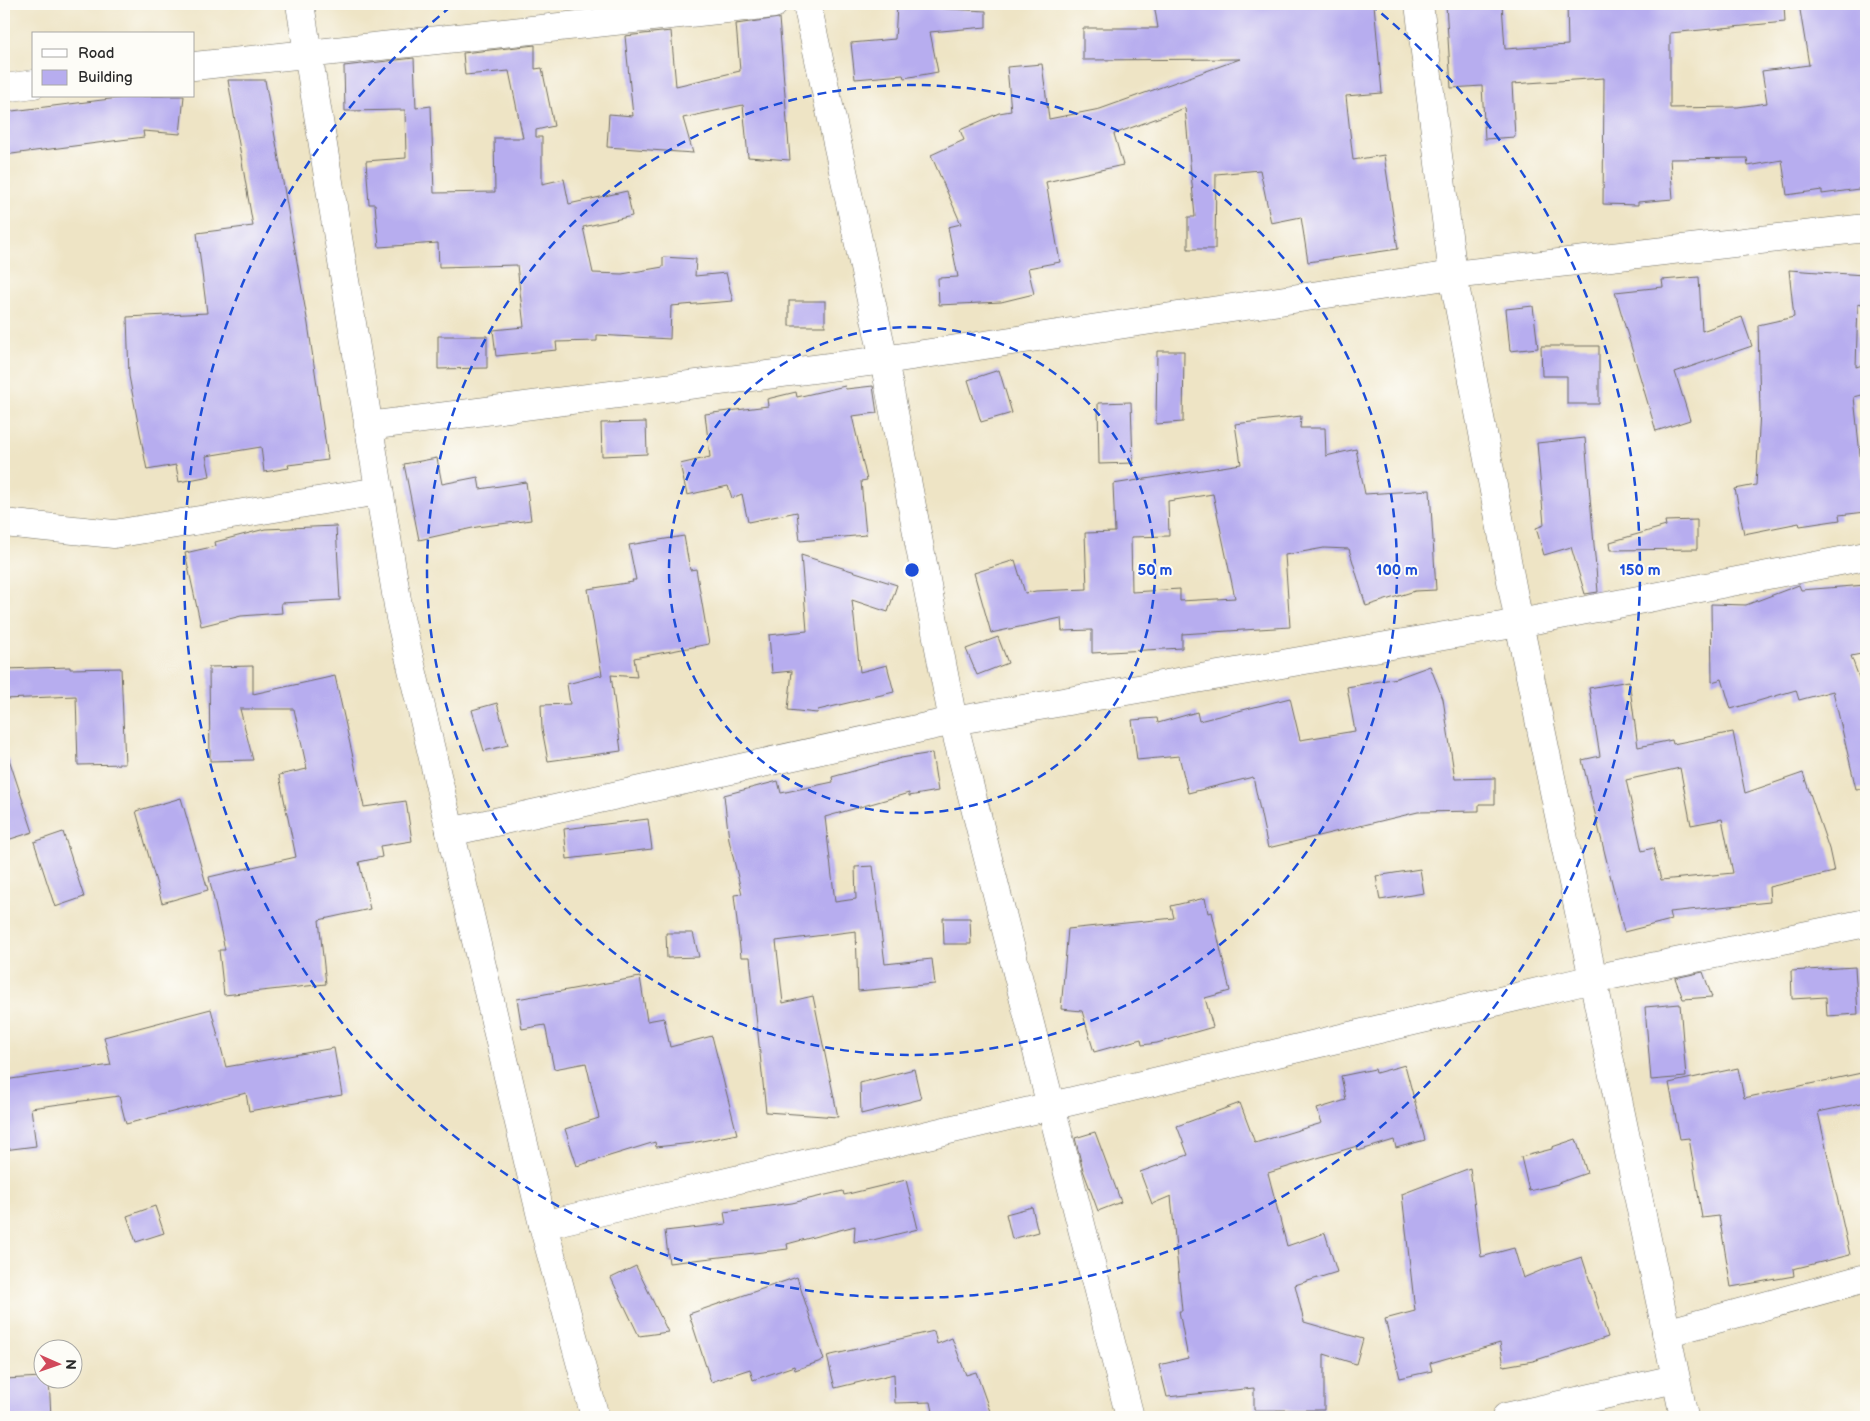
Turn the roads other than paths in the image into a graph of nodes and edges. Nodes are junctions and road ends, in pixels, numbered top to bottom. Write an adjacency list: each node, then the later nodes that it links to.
1 (300, 4): 5 (street)
2 (774, 4): 5 (street)
3 (806, 4): 11 (street)
4 (1419, 4): 10 (street)
5 (308, 52): 6 (street); 12 (street)
6 (195, 66)
7 (32, 84): 8 (street)
8 (4, 88)
9 (1866, 228): 10 (street)
10 (1453, 275): 11 (street); 16 (street)
11 (884, 360): 12 (street); 17 (street)
12 (368, 426): 13 (street)
13 (379, 490): 14 (street); 18 (street)
14 (4, 523)
15 (1866, 556): 16 (street)
16 (1519, 623): 17 (street); 20 (street)
17 (953, 721): 18 (street); 21 (street)
18 (450, 832): 22 (street)
19 (1866, 923): 20 (street)
20 (1592, 979): 21 (street); 24 (street)
21 (1051, 1105): 22 (street); 27 (street)
22 (543, 1225): 26 (street)
23 (1866, 1278): 24 (street)
24 (1666, 1333): 25 (street)
25 (1675, 1379): 28 (street); 29 (street)
26 (595, 1417)
27 (1130, 1417)
28 (1506, 1417)
29 (1684, 1417)

